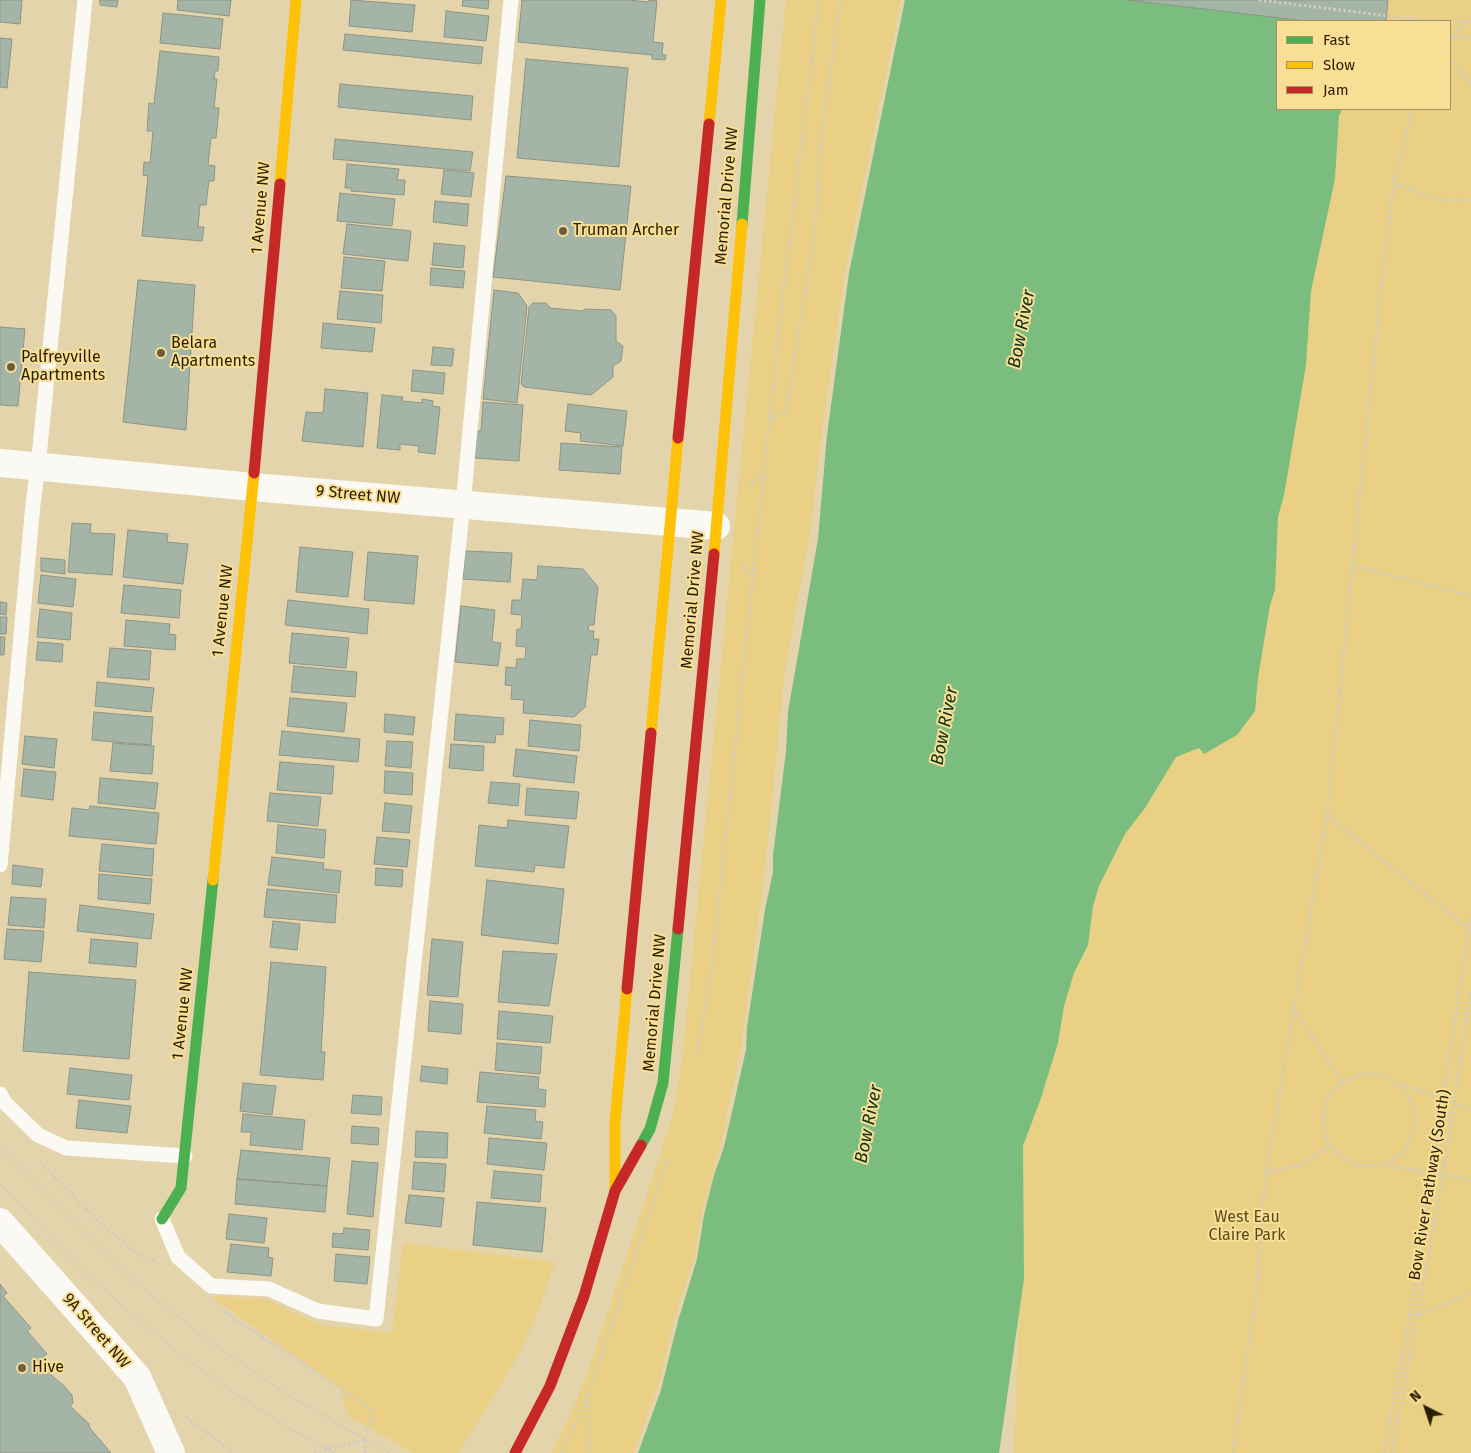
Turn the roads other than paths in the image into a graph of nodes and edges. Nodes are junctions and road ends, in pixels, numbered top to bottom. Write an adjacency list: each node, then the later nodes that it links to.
1 (85, 0): 7 (lane)
2 (296, 0): 8 (main road, 1 Avenue NW)
3 (511, 0): 9 (lane)
4 (721, 0): 10 (main road, Memorial Drive NW)
5 (760, 0): 11 (main road, Memorial Drive NW)
6 (0, 463): 7 (street, 9 Street NW)
7 (38, 467): 8 (street, 9 Street NW); 12 (lane)
8 (252, 487): 9 (street, 9 Street NW); 14 (main road, 1 Avenue NW)
9 (463, 504): 10 (street, 9 Street NW); 16 (lane)
10 (670, 522): 11 (street, 9 Street NW); 15 (main road, Memorial Drive NW)
11 (716, 526): 15 (main road, Memorial Drive NW)
12 (0, 864)
13 (0, 1094): 14 (lane)
14 (185, 1156): 16 (main road, 1 Avenue NW)
15 (615, 1191): 19 (main road, Memorial Drive NW)
16 (162, 1219)
17 (0, 1222): 18 (street, 9A Street NW)
18 (171, 1453)
19 (515, 1453)

